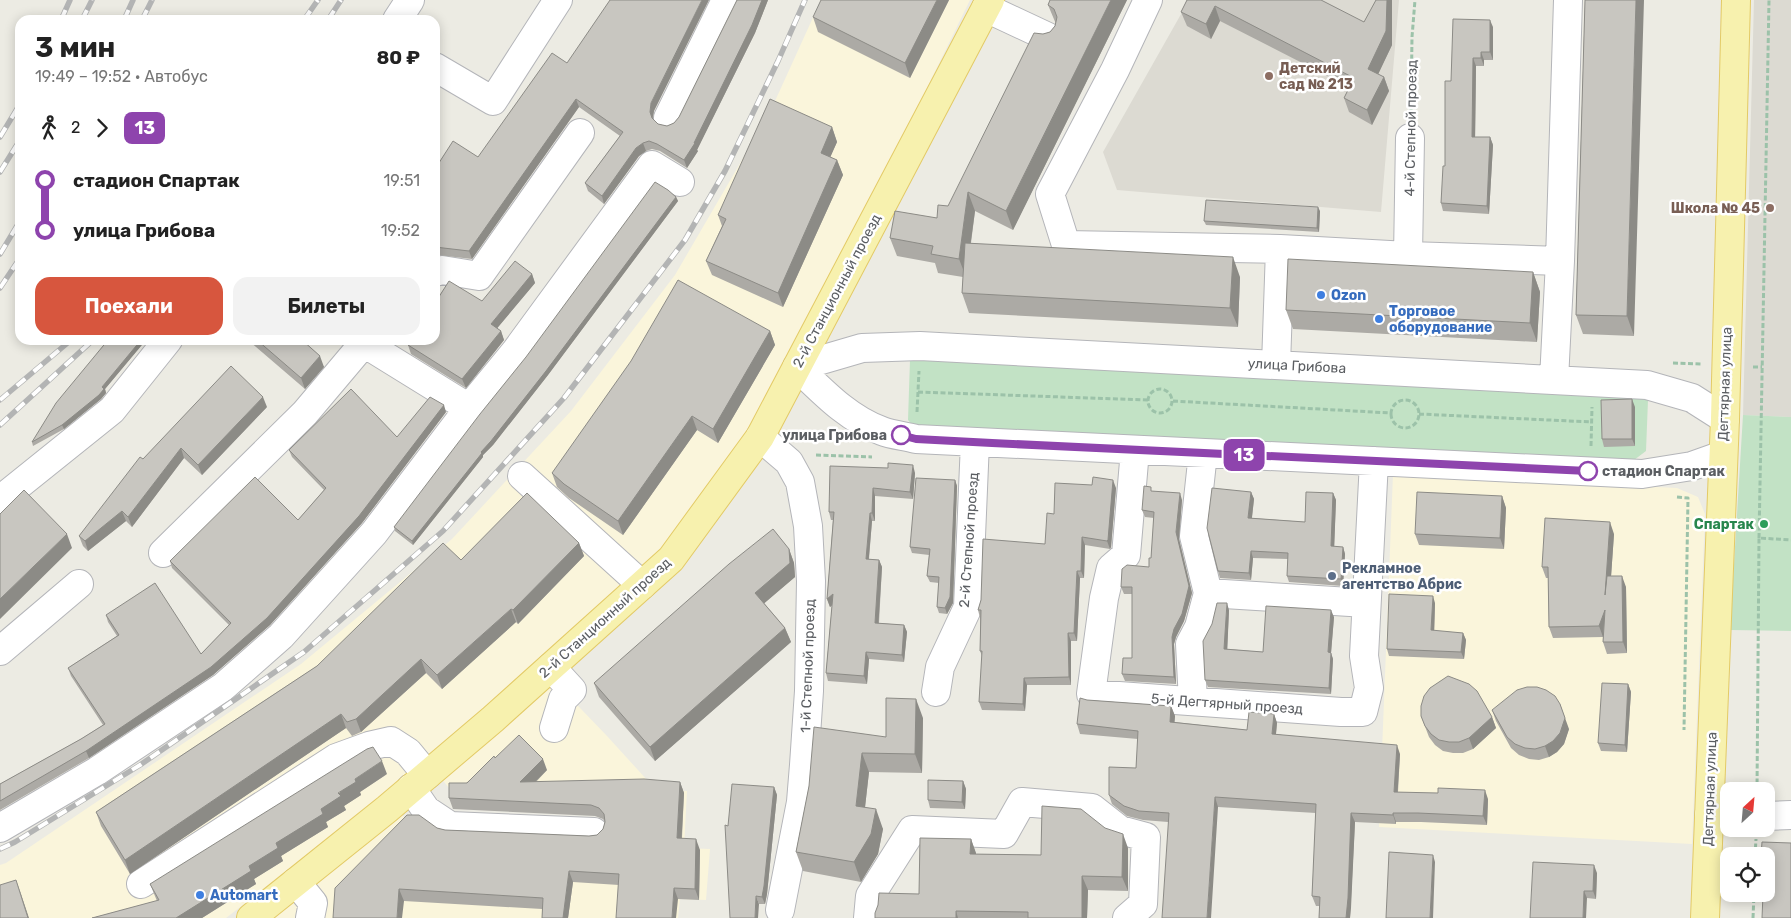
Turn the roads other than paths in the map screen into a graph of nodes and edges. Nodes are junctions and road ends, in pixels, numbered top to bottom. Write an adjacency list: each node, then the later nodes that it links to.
1 (410, 0): 8 (street)
2 (558, 0): 10 (street)
3 (726, 0): 11 (street)
4 (1148, 0): 15 (street)
5 (1568, 0): 17 (street)
6 (1736, 0): 26 (main road, Дегтярная улица)
7 (988, 4): 9 (street); 23 (main road, 2-й Станционный проезд)
8 (401, 15)
9 (1048, 37)
10 (440, 70)
11 (668, 118)
12 (580, 133): 18 (street)
13 (1410, 138): 16 (street, 4-й Степной проезд)
14 (680, 182): 25 (street)
15 (1280, 249): 16 (street); 22 (street)
16 (1408, 256): 17 (street)
17 (1560, 261): 24 (street)
18 (440, 271)
19 (164, 345): 34 (street)
20 (360, 345): 35 (street)
21 (367, 345): 25 (street)
22 (1276, 365): 23 (street, улица Грибова); 24 (street, улица Грибова)
23 (798, 367): 27 (main road, 2-й Станционный проезд); 28 (street)
24 (1554, 380): 26 (street, улица Грибова)
25 (469, 408): 49 (street)
26 (1724, 419): 31 (main road, Дегтярная улица)
27 (760, 437): 37 (main road, 2-й Станционный проезд); 53 (street, 1-й Степной проезд)
28 (975, 442): 29 (street); 42 (street, 2-й Степной проезд)
29 (1135, 450): 30 (street); 43 (street, 5-й Дегтярный проезд)
30 (1203, 453): 32 (street); 38 (street)
31 (1723, 455): 32 (street); 47 (main road, Дегтярная улица)
32 (1374, 461): 39 (street)
33 (522, 476): 37 (street)
34 (0, 500)
35 (163, 553)
36 (79, 584): 40 (street)
37 (642, 585): 41 (main road, 2-й Станционный проезд)
38 (1208, 594): 39 (street); 43 (street)
39 (1366, 603): 43 (street, 5-й Дегтярный проезд)
40 (0, 651)
41 (551, 667): 44 (street); 45 (main road, 2-й Станционный проезд)
42 (936, 692)
43 (1193, 701)
44 (554, 728)
45 (419, 781): 50 (street); 51 (main road, 2-й Станционный проезд); 52 (street)
46 (1791, 815): 48 (street)
47 (1719, 816): 58 (main road, Дегтярная улица)
48 (1775, 816)
49 (0, 828)
50 (594, 832)
51 (296, 882): 54 (main road, 2-й Станционный проезд); 55 (street)
52 (141, 884)
53 (780, 910)
54 (251, 918)
55 (310, 918)
56 (868, 918): 57 (street)
57 (1127, 918)
58 (1705, 918)

